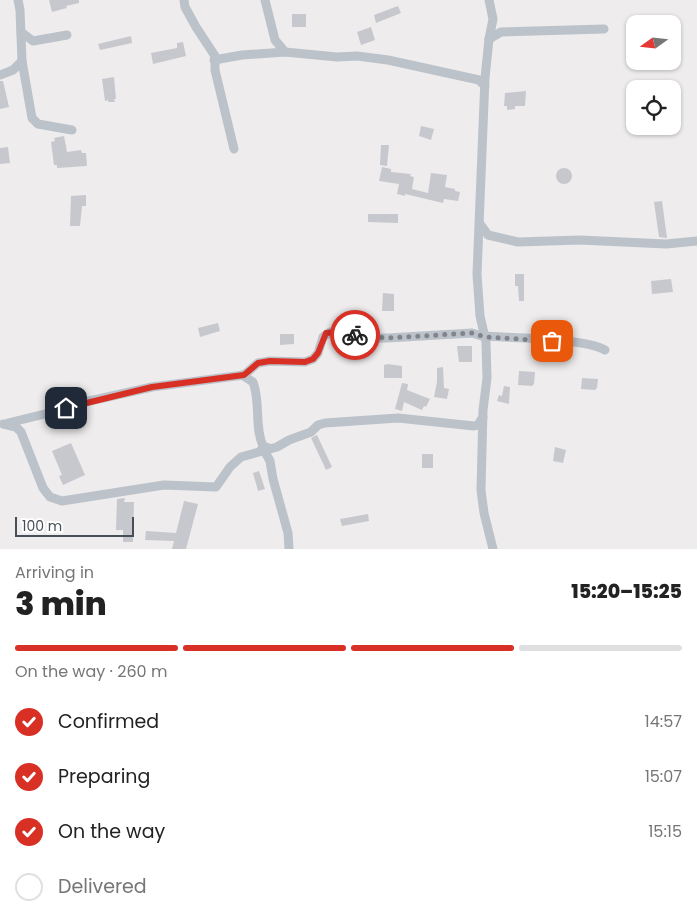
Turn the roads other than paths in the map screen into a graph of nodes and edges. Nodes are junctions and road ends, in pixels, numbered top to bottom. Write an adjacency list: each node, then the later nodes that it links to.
1 (18, 0): 7 (street)
2 (184, 0): 16 (street)
3 (266, 0): 11 (street)
4 (489, 0): 5 (street)
5 (493, 20): 8 (street); 10 (street)
6 (604, 28): 8 (street)
7 (21, 32): 12 (street); 13 (street)
8 (501, 32): 10 (street)
9 (68, 35): 12 (street)
10 (489, 39): 21 (street)
11 (275, 40): 14 (street); 15 (street)
12 (33, 41): 13 (street)
13 (21, 46): 17 (street)
14 (285, 52): 15 (street); 21 (street)
15 (267, 53): 16 (street)
16 (216, 58): 23 (street)
17 (22, 61): 18 (street); 19 (street)
18 (13, 70): 19 (street); 20 (street)
19 (24, 74): 22 (street)
20 (0, 76)
21 (483, 81): 24 (street)
22 (72, 130)
23 (234, 149)
24 (479, 220): 25 (street); 27 (street)
25 (488, 235): 26 (street); 27 (street)
26 (697, 241)
27 (478, 244): 28 (street)
28 (482, 334): 29 (street); 30 (street); 33 (street)
29 (605, 350)
30 (255, 366): 31 (street); 32 (street)
31 (242, 375): 32 (street); 34 (street)
32 (253, 382): 37 (street)
33 (483, 417): 35 (street); 36 (street)
34 (1, 425): 37 (street)
35 (474, 426): 36 (street); 37 (street)
36 (483, 431): 39 (street)
37 (265, 448): 38 (street)
38 (289, 549)
39 (493, 549)

